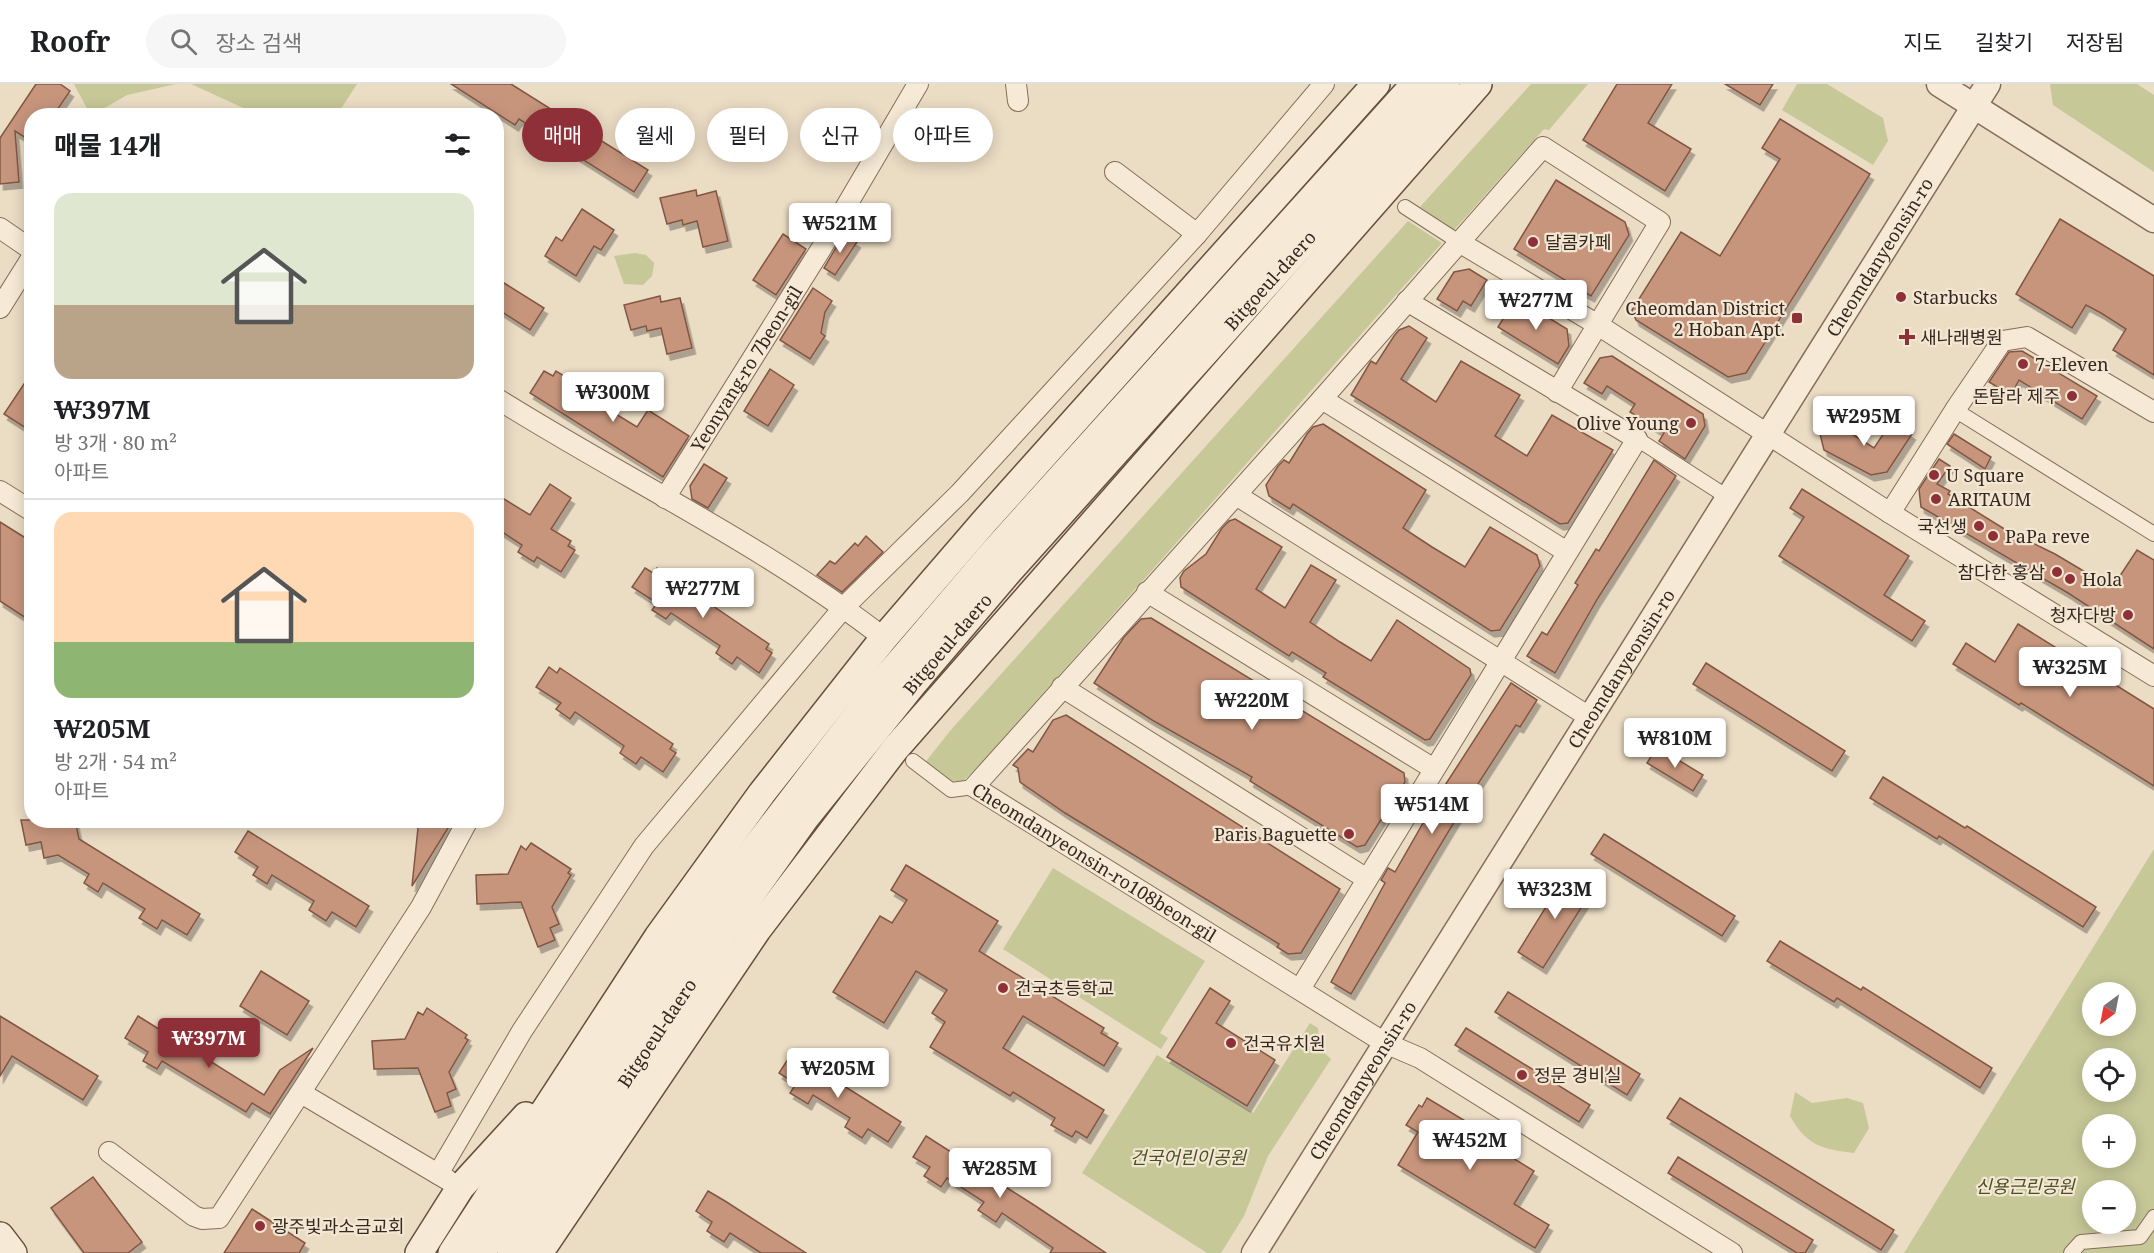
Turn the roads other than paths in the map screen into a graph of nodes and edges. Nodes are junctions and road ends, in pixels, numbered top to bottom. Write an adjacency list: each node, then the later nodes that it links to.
1 (918, 84): 30 (street, Yeonyang-ro 7beon-gil)
2 (1324, 84): 14 (street)
3 (1376, 84): 38 (main road)
4 (1415, 84): 61 (main road, Bitgoeul-daero)
5 (1446, 84): 62 (main road, Bitgoeul-daero)
6 (1478, 84): 63 (main road)
7 (1938, 84): 9 (street)
8 (1988, 84): 9 (street, Cheomdanyeonsin-ro)
9 (1973, 107): 12 (street); 26 (street, Cheomdanyeonsin-ro)
10 (1115, 172): 14 (street)
11 (1405, 207): 15 (street)
12 (2154, 220)
13 (0, 228): 16 (street)
14 (1197, 234): 37 (street)
15 (1459, 242): 18 (street, Cheomdanyeonsin-ro108beon-gil); 20 (street); 20 (street, Cheomdanyeonsin-ro108beon-gil)
16 (24, 244)
17 (24, 269): 19 (street)
18 (1407, 301): 21 (street); 22 (street, Cheomdanyeonsin-ro108beon-gil)
19 (0, 308)
20 (1598, 325): 21 (street, Cheomdanyeonsin-ro108beon-gil); 26 (street)
21 (1557, 393): 27 (street)
22 (1322, 399): 29 (street, Cheomdanyeonsin-ro108beon-gil); 35 (street)
23 (504, 403): 30 (street)
24 (1955, 410): 25 (street); 33 (street); 34 (street)
25 (2154, 412)
26 (1768, 435): 31 (street, Cheomdanyeonsin-ro); 33 (street)
27 (1637, 439): 31 (street); 35 (street)
28 (0, 491): 32 (street)
29 (1236, 495): 36 (street, Cheomdanyeonsin-ro108beon-gil); 39 (street)
30 (665, 498): 37 (street)
31 (1729, 498): 42 (street, Cheomdanyeonsin-ro)
32 (24, 506)
33 (1890, 513): 40 (street)
34 (2154, 534)
35 (1567, 552): 39 (street)
36 (1147, 592): 41 (street, Cheomdanyeonsin-ro108beon-gil); 44 (street)
37 (844, 607): 38 (street); 53 (street)
38 (884, 638): 50 (main road)
39 (1501, 659): 42 (street); 44 (street)
40 (2154, 676)
41 (1062, 687): 45 (street, Cheomdanyeonsin-ro108beon-gil); 47 (street)
42 (1591, 718): 49 (street, Cheomdanyeonsin-ro)
43 (912, 761): 45 (street)
44 (1434, 769): 47 (street)
45 (974, 787): 48 (street, Cheomdanyeonsin-ro108beon-gil)
46 (464, 828): 51 (street)
47 (1367, 879): 48 (street)
48 (1300, 989): 49 (street, Cheomdanyeonsin-ro108beon-gil)
49 (1385, 1043): 64 (street, Cheomdanyeonsin-ro); 65 (street, Cheomdanyeonsin-ro108beon-gil)
50 (580, 1057): 53 (main road); 60 (main road)
51 (301, 1093): 52 (street); 53 (street)
52 (109, 1152)
53 (449, 1181): 55 (main road)
54 (2154, 1217): 66 (street)
55 (435, 1226): 58 (main road); 59 (main road)
56 (0, 1236): 57 (main road)
57 (13, 1253)
58 (419, 1253)
59 (429, 1253)
60 (453, 1253)
61 (481, 1253)
62 (511, 1253)
63 (539, 1253)
64 (1254, 1253)
65 (1732, 1253)
66 (2071, 1253)

